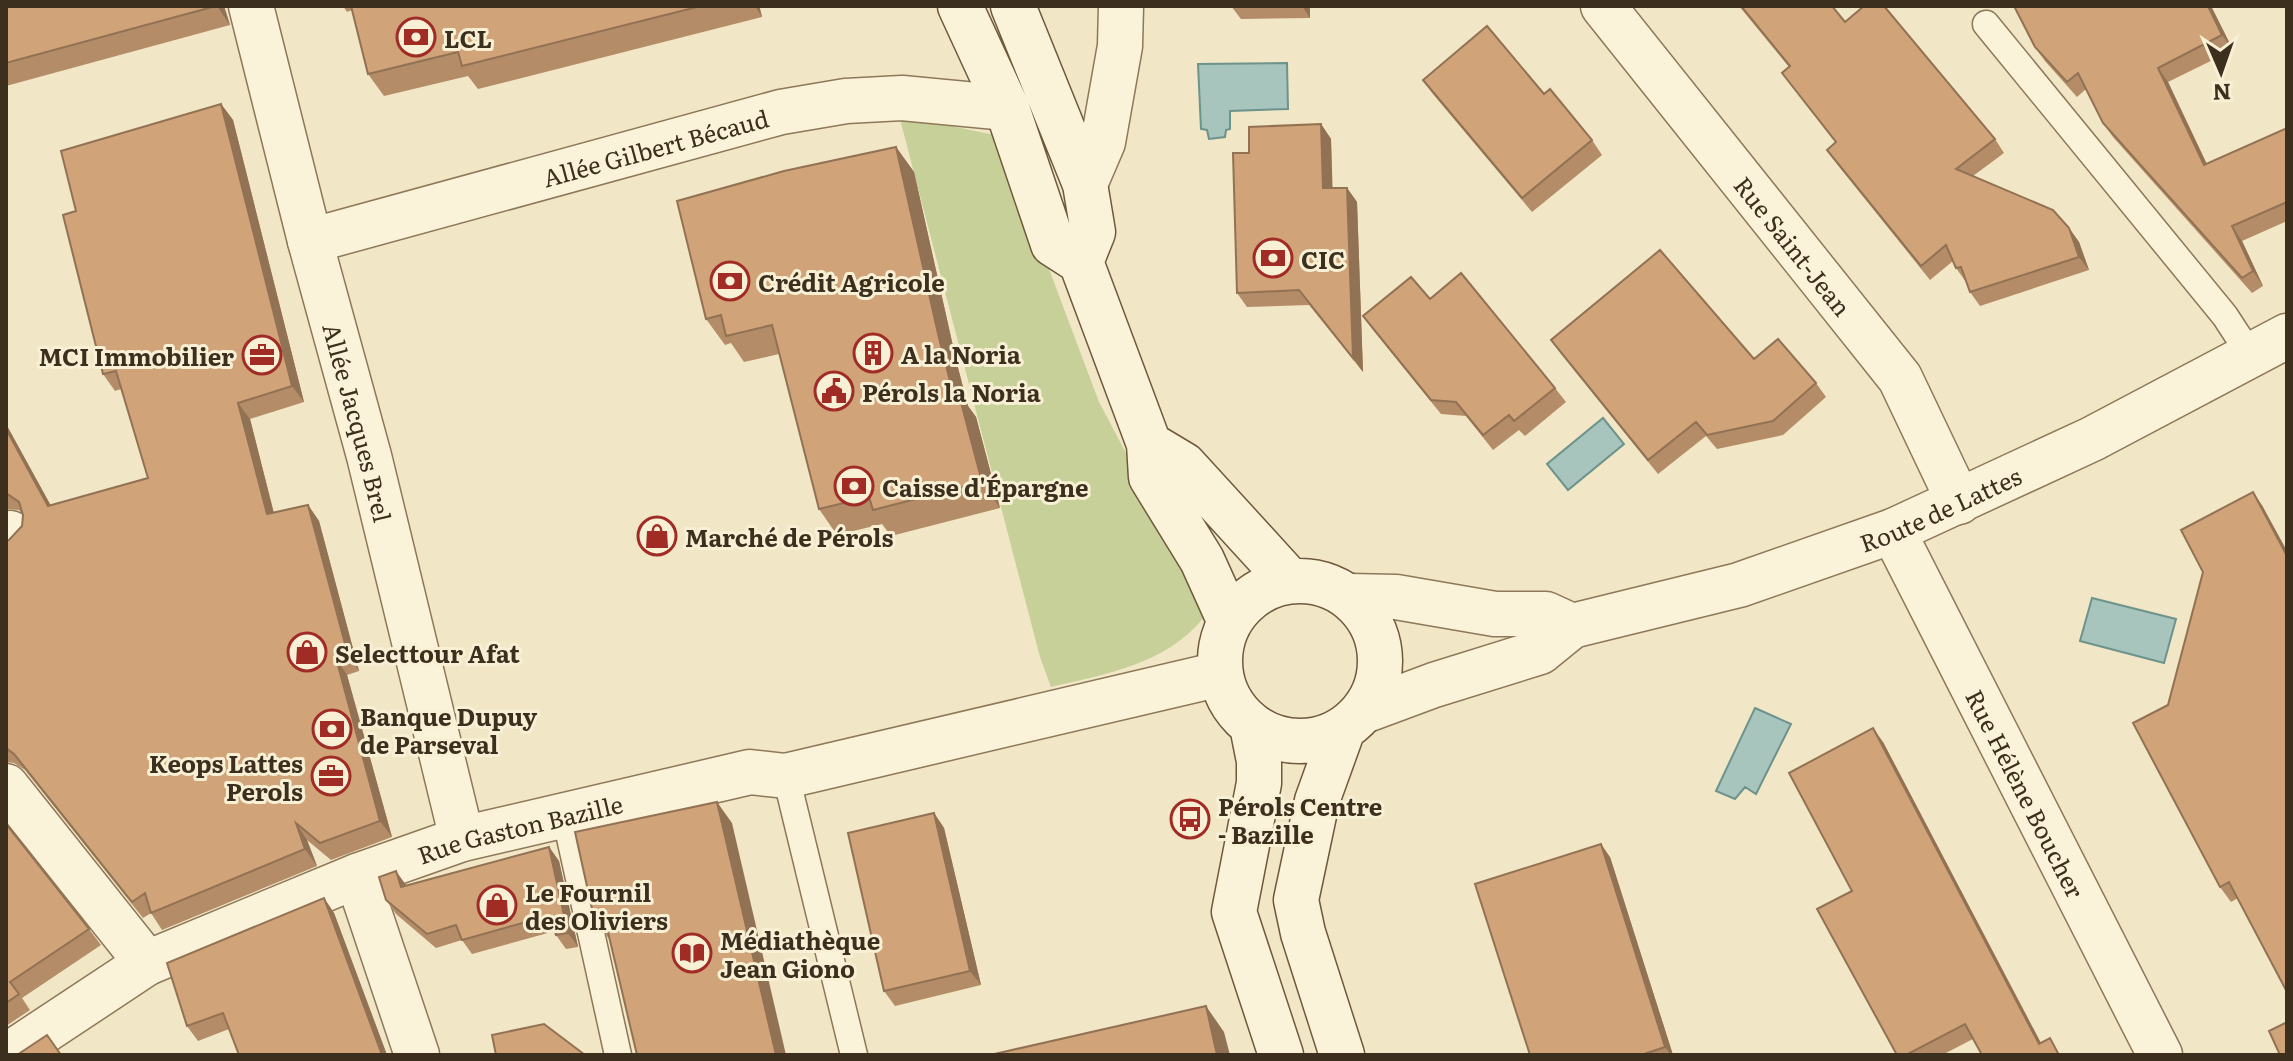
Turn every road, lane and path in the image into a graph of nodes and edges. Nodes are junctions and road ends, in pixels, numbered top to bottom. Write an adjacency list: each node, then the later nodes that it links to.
1 (251, 6): 9 (street, Allée Jacques Brel)
2 (960, 6): 7 (street)
3 (1013, 6): 8 (street)
4 (1121, 6): 8 (street)
5 (1603, 6): 13 (street, Rue Saint-Jean)
6 (1986, 24): 11 (lane)
7 (1007, 108): 9 (street, Allée Gilbert Bécaud); 10 (street)
8 (1085, 184): 10 (street)
9 (310, 241): 25 (street, Allée Jacques Brel)
10 (1081, 262): 12 (street)
11 (2269, 346): 13 (street, Route de Lattes)
12 (1149, 444): 15 (street); 17 (street)
13 (1959, 502): 14 (street, Route de Lattes)
14 (1893, 531): 18 (street, Route de Lattes); 34 (street, Rue Hélène Boucher)
15 (1289, 580): 16 (street); 17 (street)
16 (1349, 596): 18 (street); 20 (street)
17 (1230, 622): 19 (street)
18 (1572, 626): 20 (street)
19 (1220, 674): 21 (street); 22 (street, Rue Gaston Bazille)
20 (1353, 720): 21 (street); 33 (street)
21 (1252, 726): 32 (street)
22 (786, 776): 24 (street, Rue Gaston Bazille); 31 (lane)
23 (6, 786): 27 (street)
24 (565, 815): 25 (street, Rue Gaston Bazille); 30 (lane)
25 (462, 839): 26 (street, Rue Gaston Bazille)
26 (357, 876): 27 (street, Rue Gaston Bazille); 29 (street)
27 (147, 963): 28 (street, Rue Gaston Bazille)
28 (8, 1055)
29 (417, 1055)
30 (618, 1055)
31 (854, 1055)
32 (1281, 1055)
33 (1342, 1055)
34 (2160, 1055)

